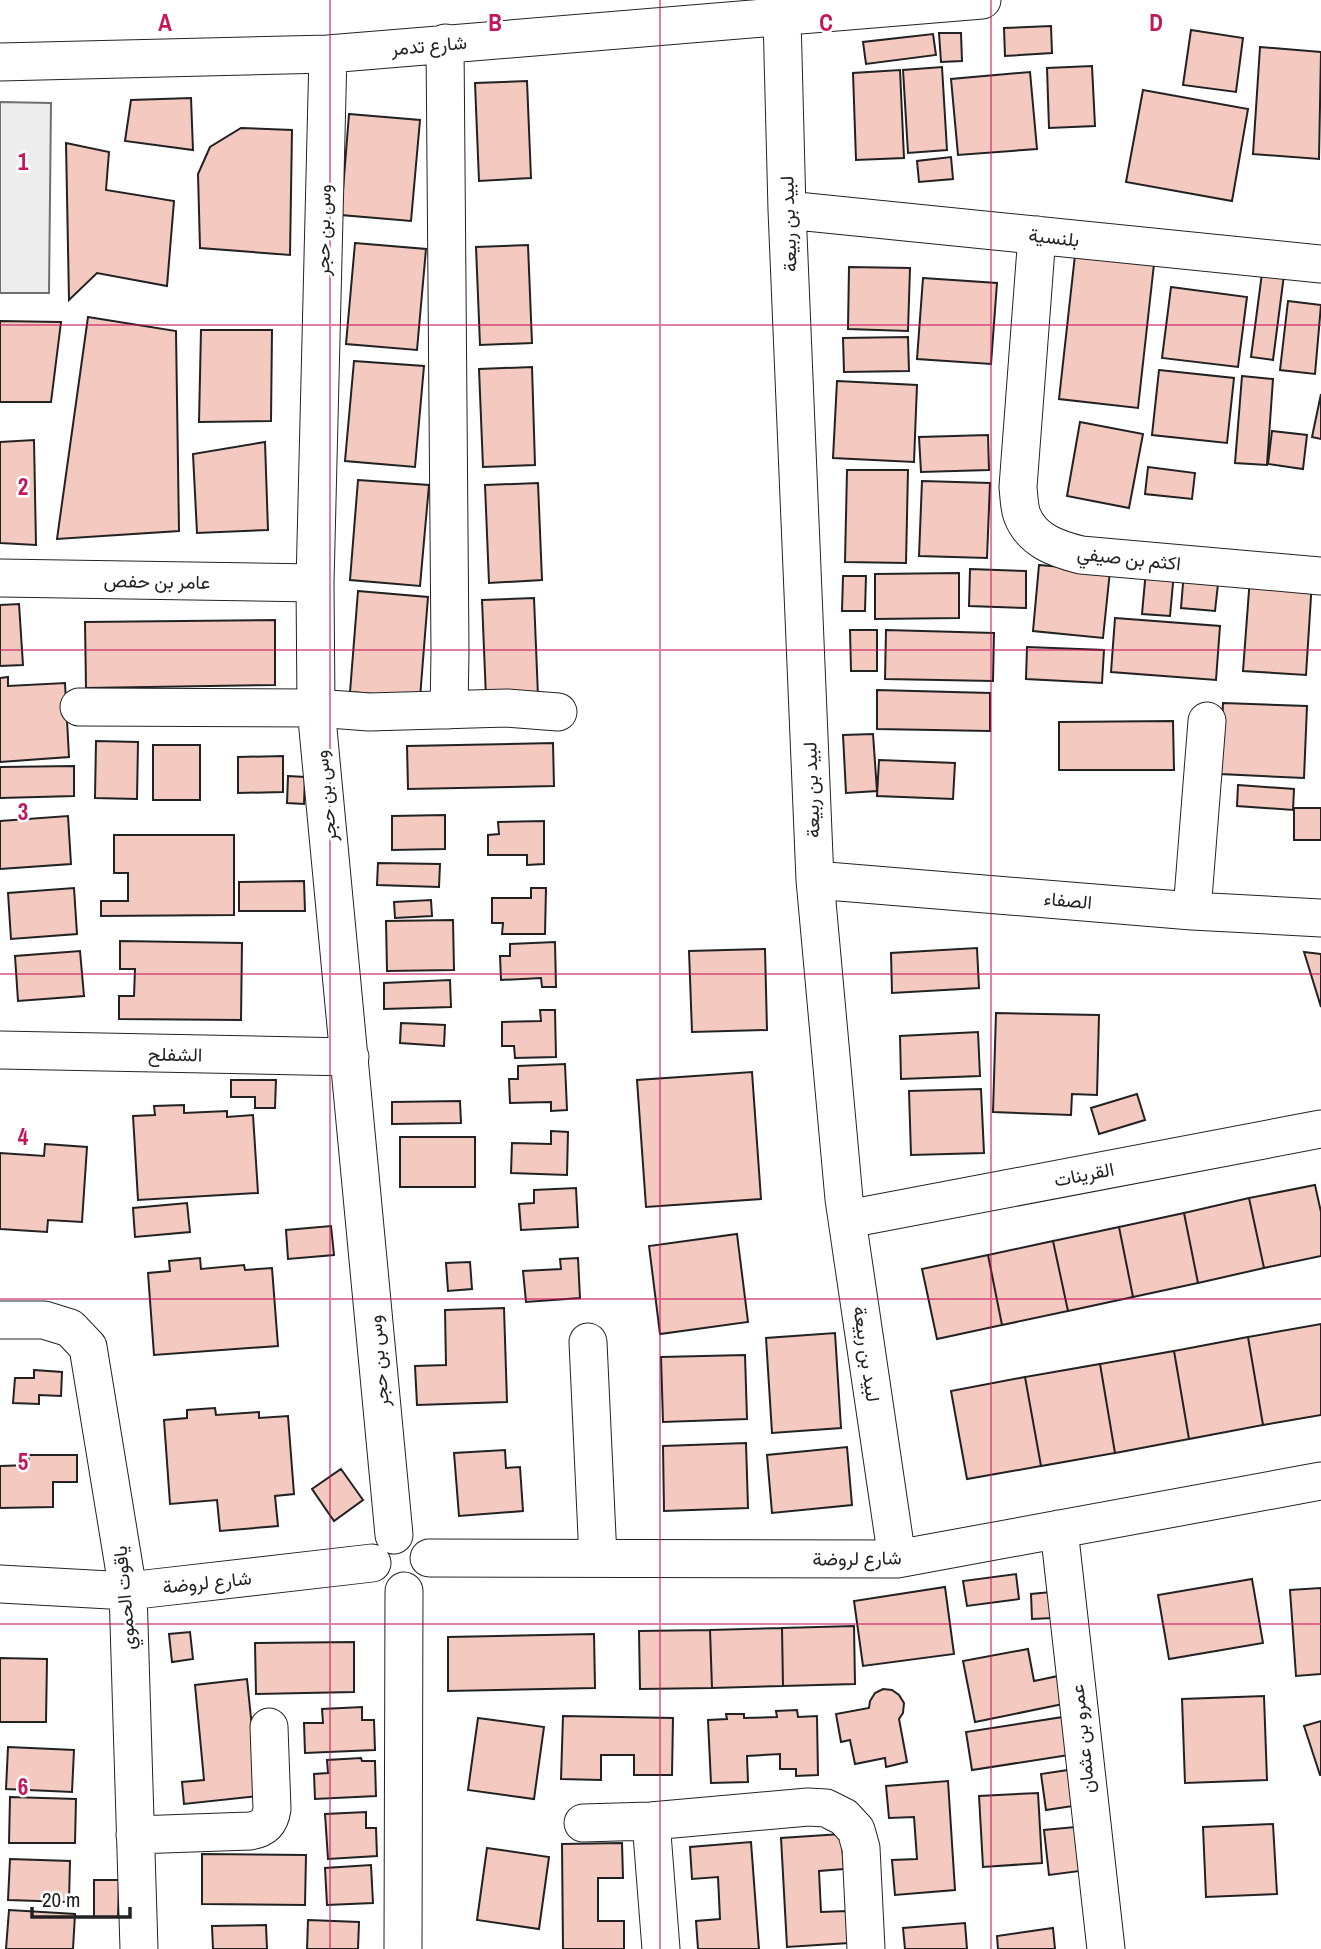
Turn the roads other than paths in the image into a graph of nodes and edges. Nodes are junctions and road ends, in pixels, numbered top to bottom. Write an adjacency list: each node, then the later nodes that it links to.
1 (982, 0): 2 (street, شارع تدمر)
2 (782, 17): 3 (street, شارع تدمر); 6 (street, لبيد بن ربيعة)
3 (445, 43): 4 (street, شارع تدمر); 14 (street)
4 (328, 54): 5 (street, شارع تدمر); 11 (street, وس بن حجر)
5 (0, 62)
6 (787, 210): 7 (street, بلنسية); 17 (street, لبيد بن ربيعة)
7 (1037, 236): 8 (street, بلنسية); 9 (street, اكثم بن صيفي)
8 (1321, 264)
9 (1321, 576)
10 (0, 578): 11 (street, عامر بن حفص)
11 (314, 583): 13 (street, وس بن حجر)
12 (79, 707): 13 (street)
13 (316, 708): 14 (street); 21 (street, وس بن حجر)
14 (449, 710): 15 (street)
15 (558, 712)
16 (1207, 721): 18 (street)
17 (815, 880): 18 (street, الصفاء); 23 (street, لبيد بن ربيعة)
18 (1192, 911): 19 (street, الصفاء)
19 (1321, 918)
20 (0, 1050): 21 (street, الشفلح)
21 (350, 1057): 28 (street, وس بن حجر)
22 (1321, 1129): 23 (street, القرينات)
23 (848, 1219): 31 (street, لبيد بن ربيعة)
24 (0, 1320): 33 (street, ياقوت الحموي)
25 (588, 1342): 30 (street)
26 (1321, 1481): 27 (street, شارع لروضة)
27 (1059, 1529): 31 (street, شارع لروضة); 43 (street, عمرو بن عثمان)
28 (383, 1549): 29 (street); 33 (street, شارع لروضة); 34 (street)
29 (429, 1558): 30 (street, شارع لروضة); 34 (street)
30 (598, 1558): 31 (street, شارع لروضة)
31 (897, 1559)
32 (0, 1584): 33 (street, شارع لروضة)
33 (128, 1591): 38 (street, ياقوت الحموي)
34 (404, 1591): 40 (street)
35 (269, 1727): 38 (street)
36 (651, 1821): 37 (street); 41 (street); 42 (street)
37 (583, 1823)
38 (135, 1835): 39 (street, ياقوت الحموي)
39 (139, 1949)
40 (403, 1949)
41 (661, 1949)
42 (866, 1949)
43 (1106, 1949)

